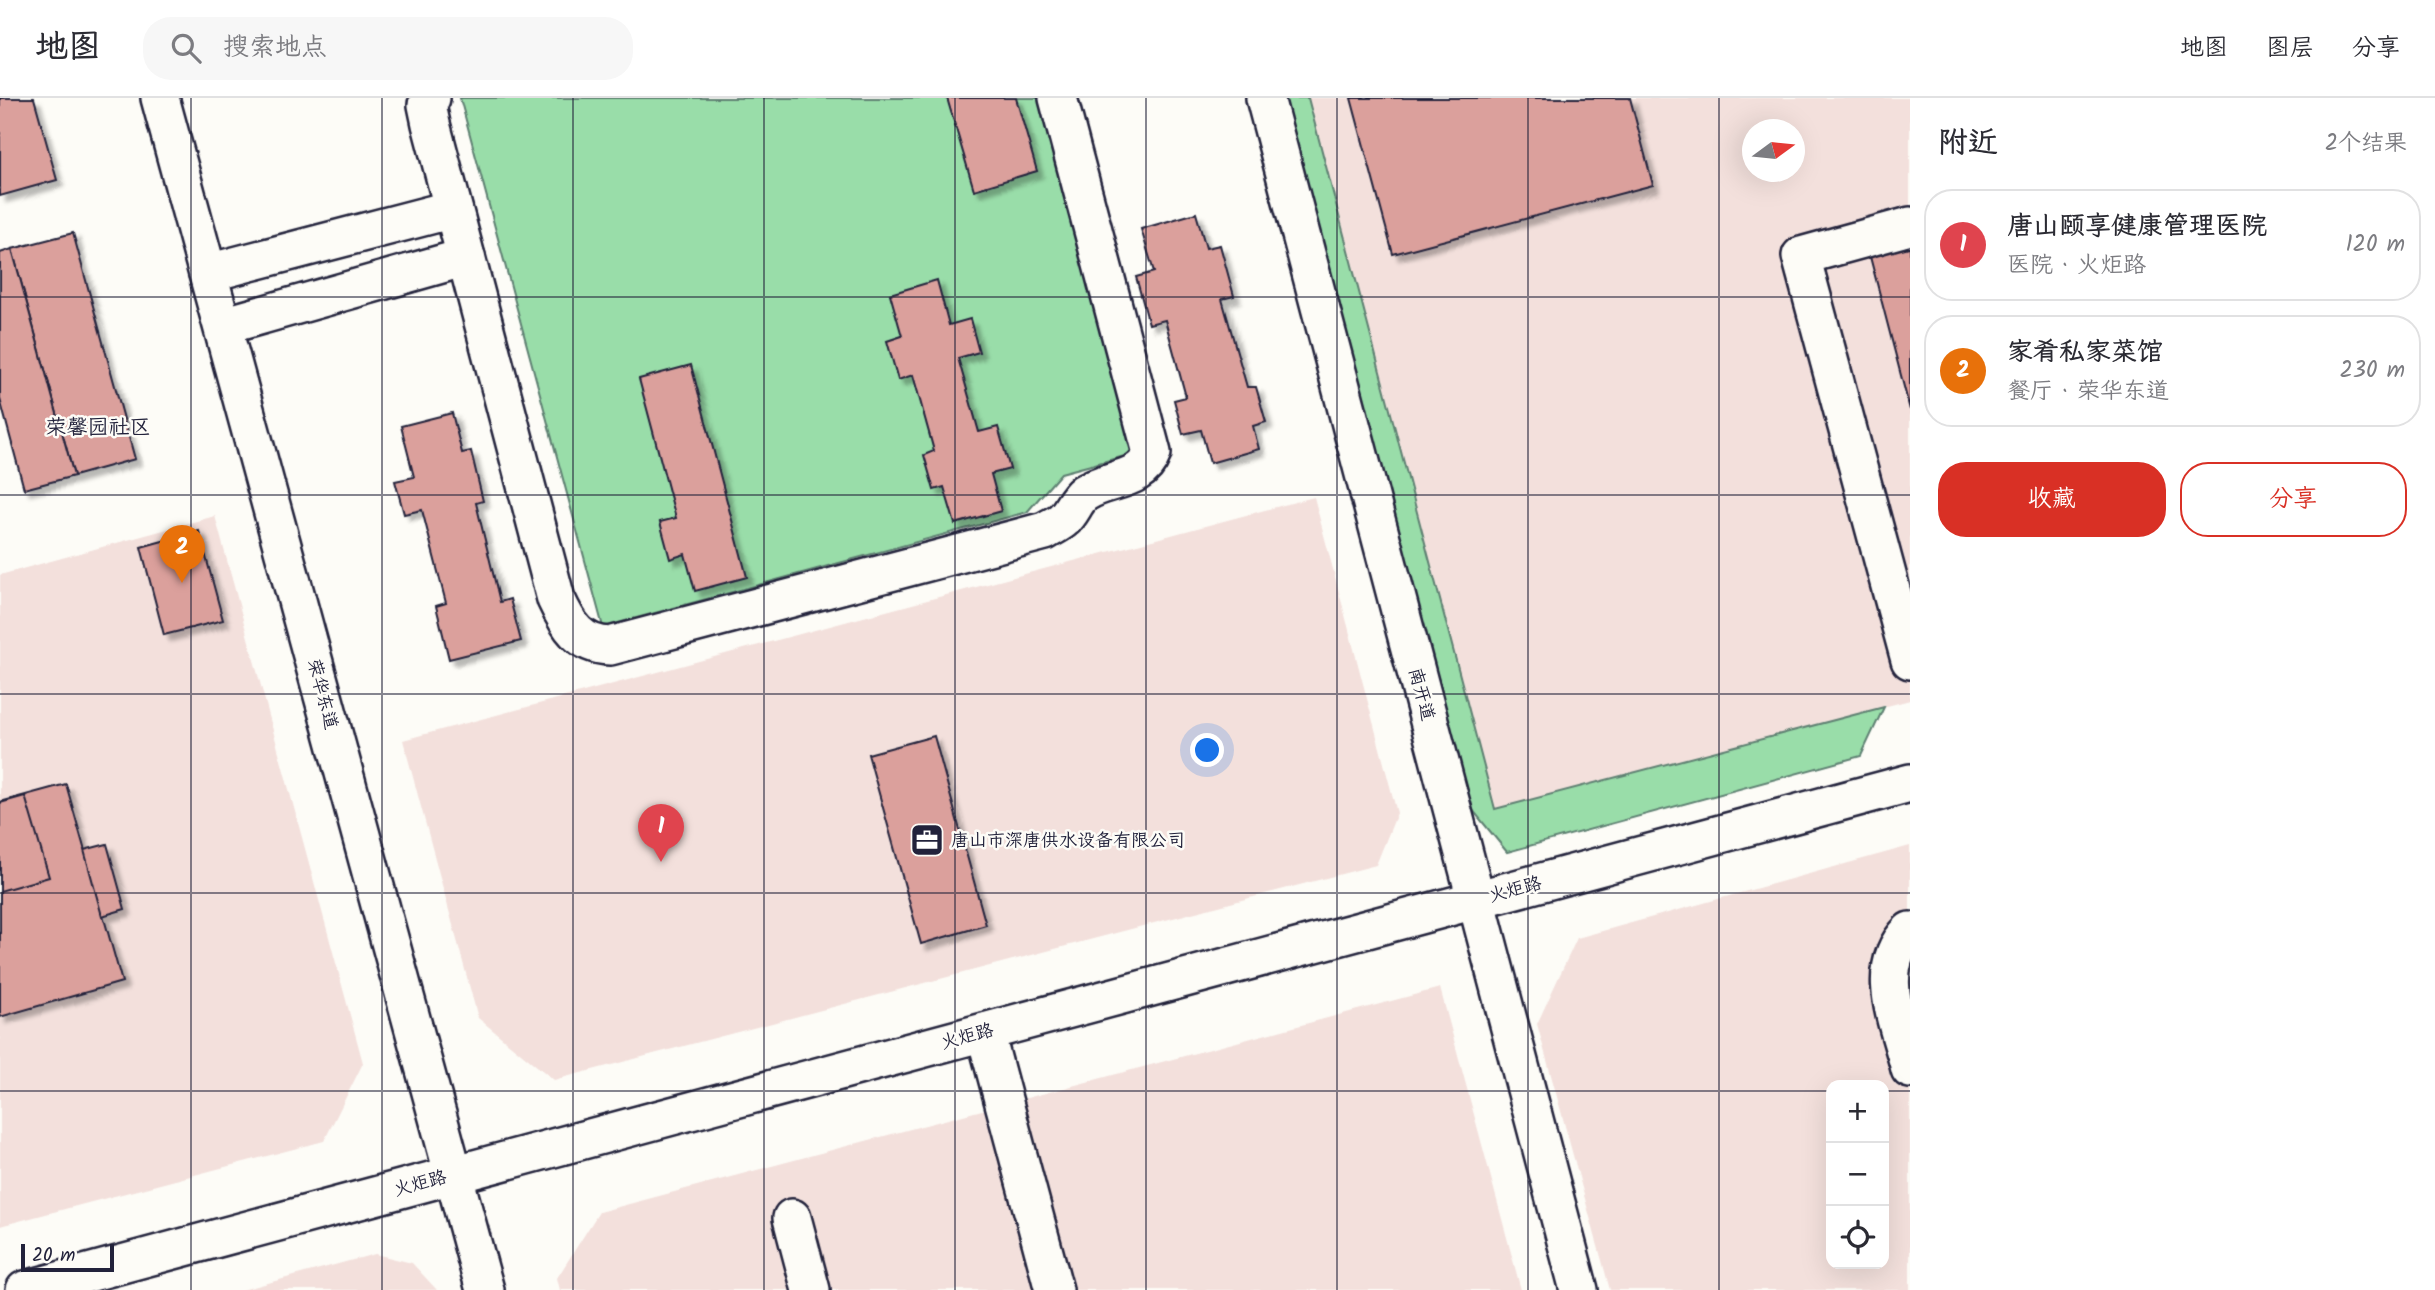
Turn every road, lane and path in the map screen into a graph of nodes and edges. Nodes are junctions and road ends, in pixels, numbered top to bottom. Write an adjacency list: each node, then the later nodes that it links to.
1 (160, 98): 8 (street, 荣华东道)
2 (431, 98): 5 (street)
3 (1058, 98): 7 (street)
4 (1265, 98): 13 (street, 南开道)
5 (453, 209): 7 (street); 8 (street)
6 (1910, 226): 10 (street)
7 (466, 257): 9 (street)
8 (208, 273): 9 (street, 荣华东道)
9 (223, 326): 17 (street, 荣华东道)
10 (1904, 617): 11 (street)
11 (1910, 660)
12 (1910, 783): 13 (street, 火炬路)
13 (1476, 900): 15 (street, 火炬路); 23 (street, 南开道)
14 (1910, 931): 16 (street)
15 (985, 1032): 17 (street, 火炬路); 22 (street)
16 (1910, 1069)
17 (454, 1174): 19 (street, 火炬路); 20 (street, 荣华东道)
18 (792, 1218): 21 (street)
19 (25, 1290)
20 (485, 1290)
21 (811, 1290)
22 (1054, 1290)
23 (1579, 1290)

